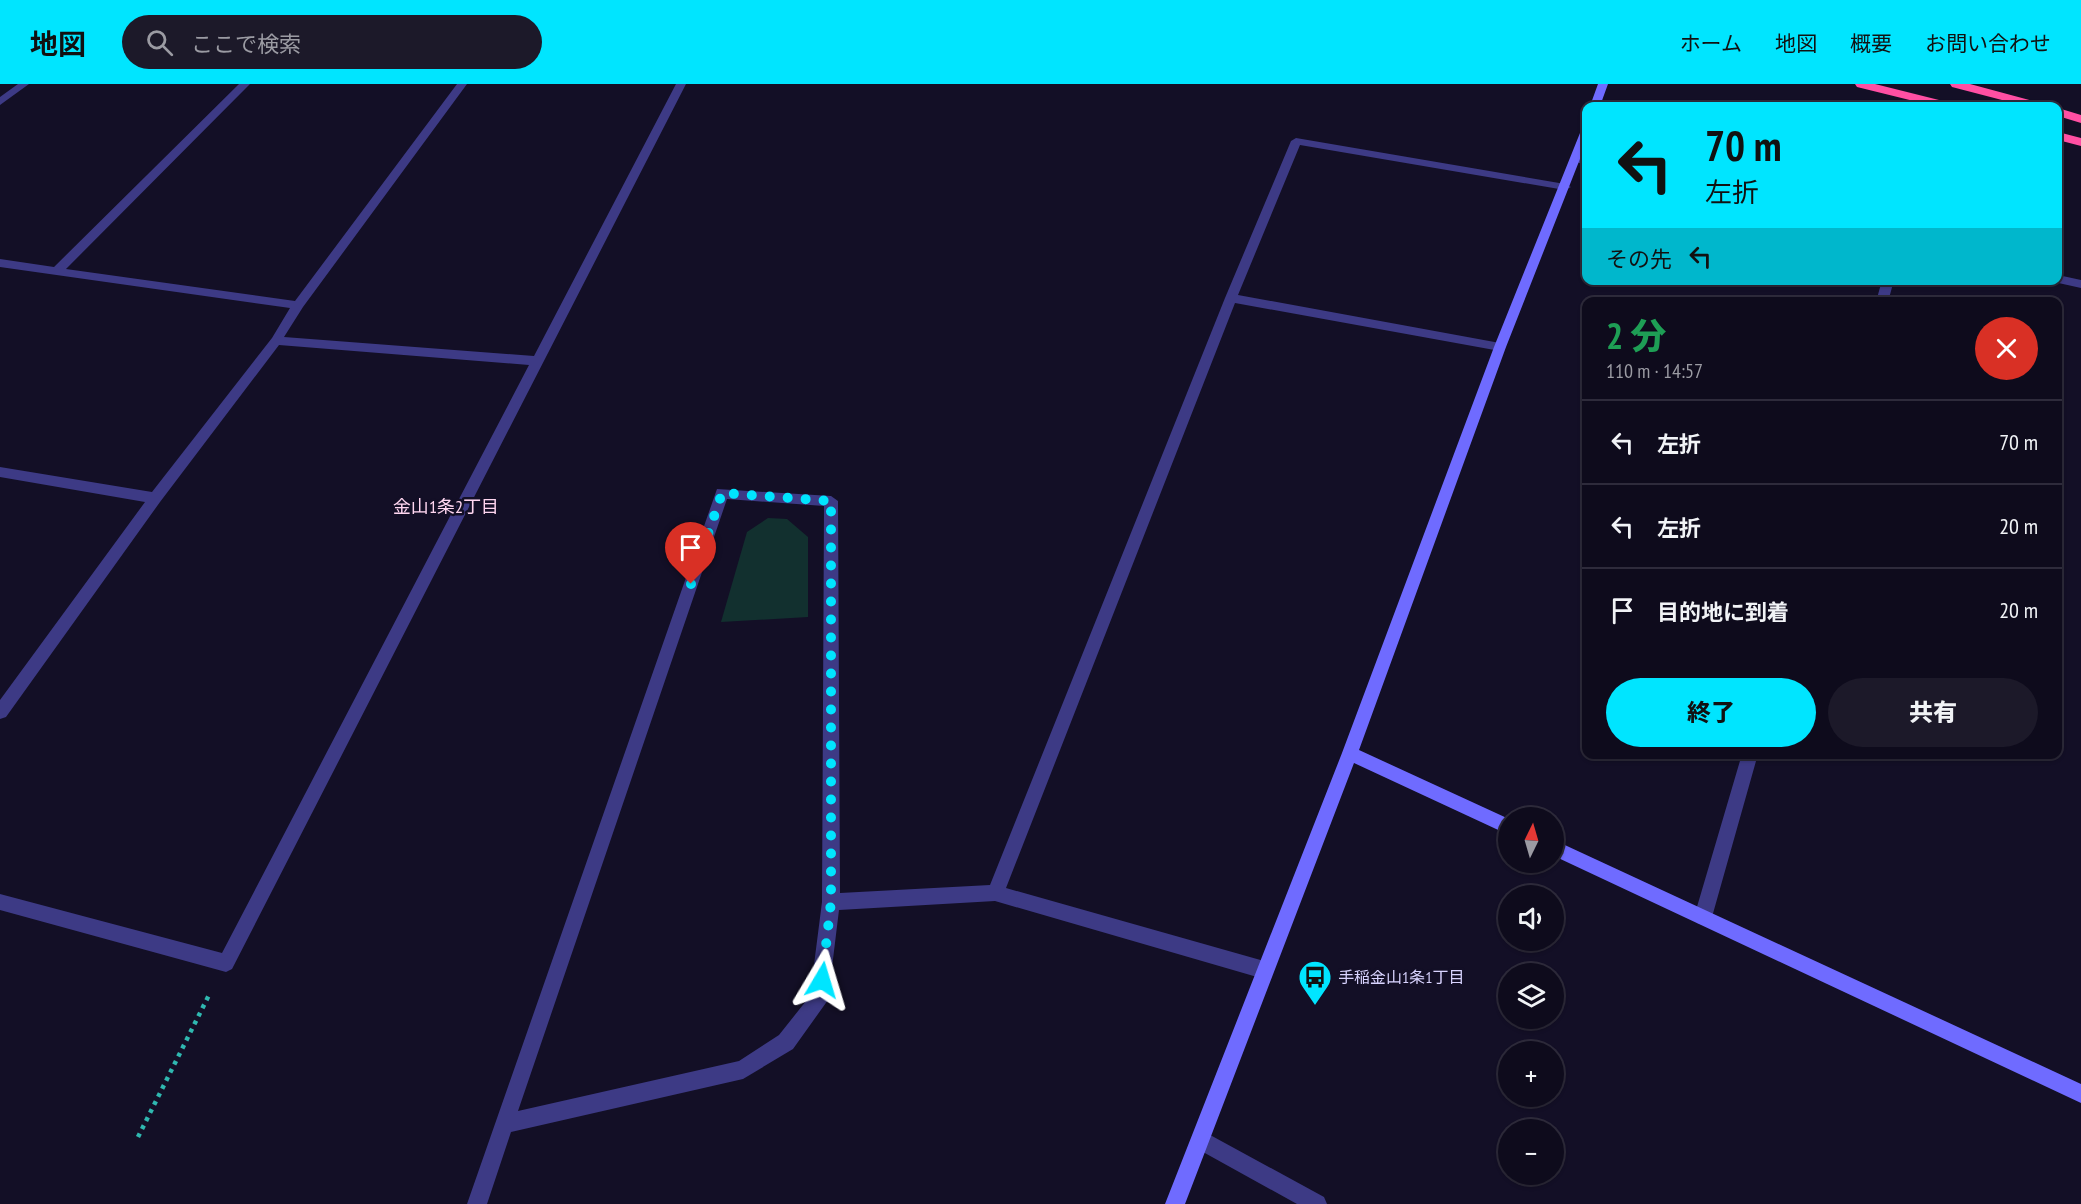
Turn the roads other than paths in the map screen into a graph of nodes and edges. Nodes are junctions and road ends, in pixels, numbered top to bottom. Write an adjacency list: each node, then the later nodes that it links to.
1 (24, 84): 8 (street)
2 (245, 84): 19 (street)
3 (462, 84): 23 (street)
4 (681, 84): 26 (street)
5 (1603, 84): 9 (street)
6 (1861, 84): 10 (highway)
7 (1956, 84): 11 (highway)
8 (0, 102)
9 (1596, 102)
10 (1931, 102)
11 (2022, 102)
12 (2062, 113): 13 (highway)
13 (2081, 119)
14 (2062, 137): 15 (highway)
15 (2081, 142)
16 (1581, 160): 17 (street)
17 (1565, 188): 22 (street); 25 (street)
18 (0, 263): 19 (street)
19 (56, 272): 23 (street)
20 (2062, 280): 21 (street)
21 (2081, 284)
22 (1231, 297): 25 (street); 34 (street)
23 (298, 305): 24 (street)
24 (276, 341): 26 (street); 28 (street)
25 (1500, 347): 30 (street)
26 (538, 361): 35 (street)
27 (0, 472): 28 (street)
28 (155, 498): 29 (street)
29 (0, 711)
30 (1350, 753): 32 (street); 38 (street)
31 (1749, 759): 37 (street)
32 (1498, 822)
33 (1564, 853): 37 (street)
34 (995, 893): 36 (street); 38 (street)
35 (0, 902)
36 (831, 902): 40 (street); 40 (street)
37 (1703, 917): 39 (street)
38 (1264, 970): 41 (street)
39 (2081, 1094)
40 (505, 1124): 42 (street)
41 (1201, 1140): 43 (street); 44 (street)
42 (477, 1204)
43 (1175, 1204)
44 (1317, 1204)

